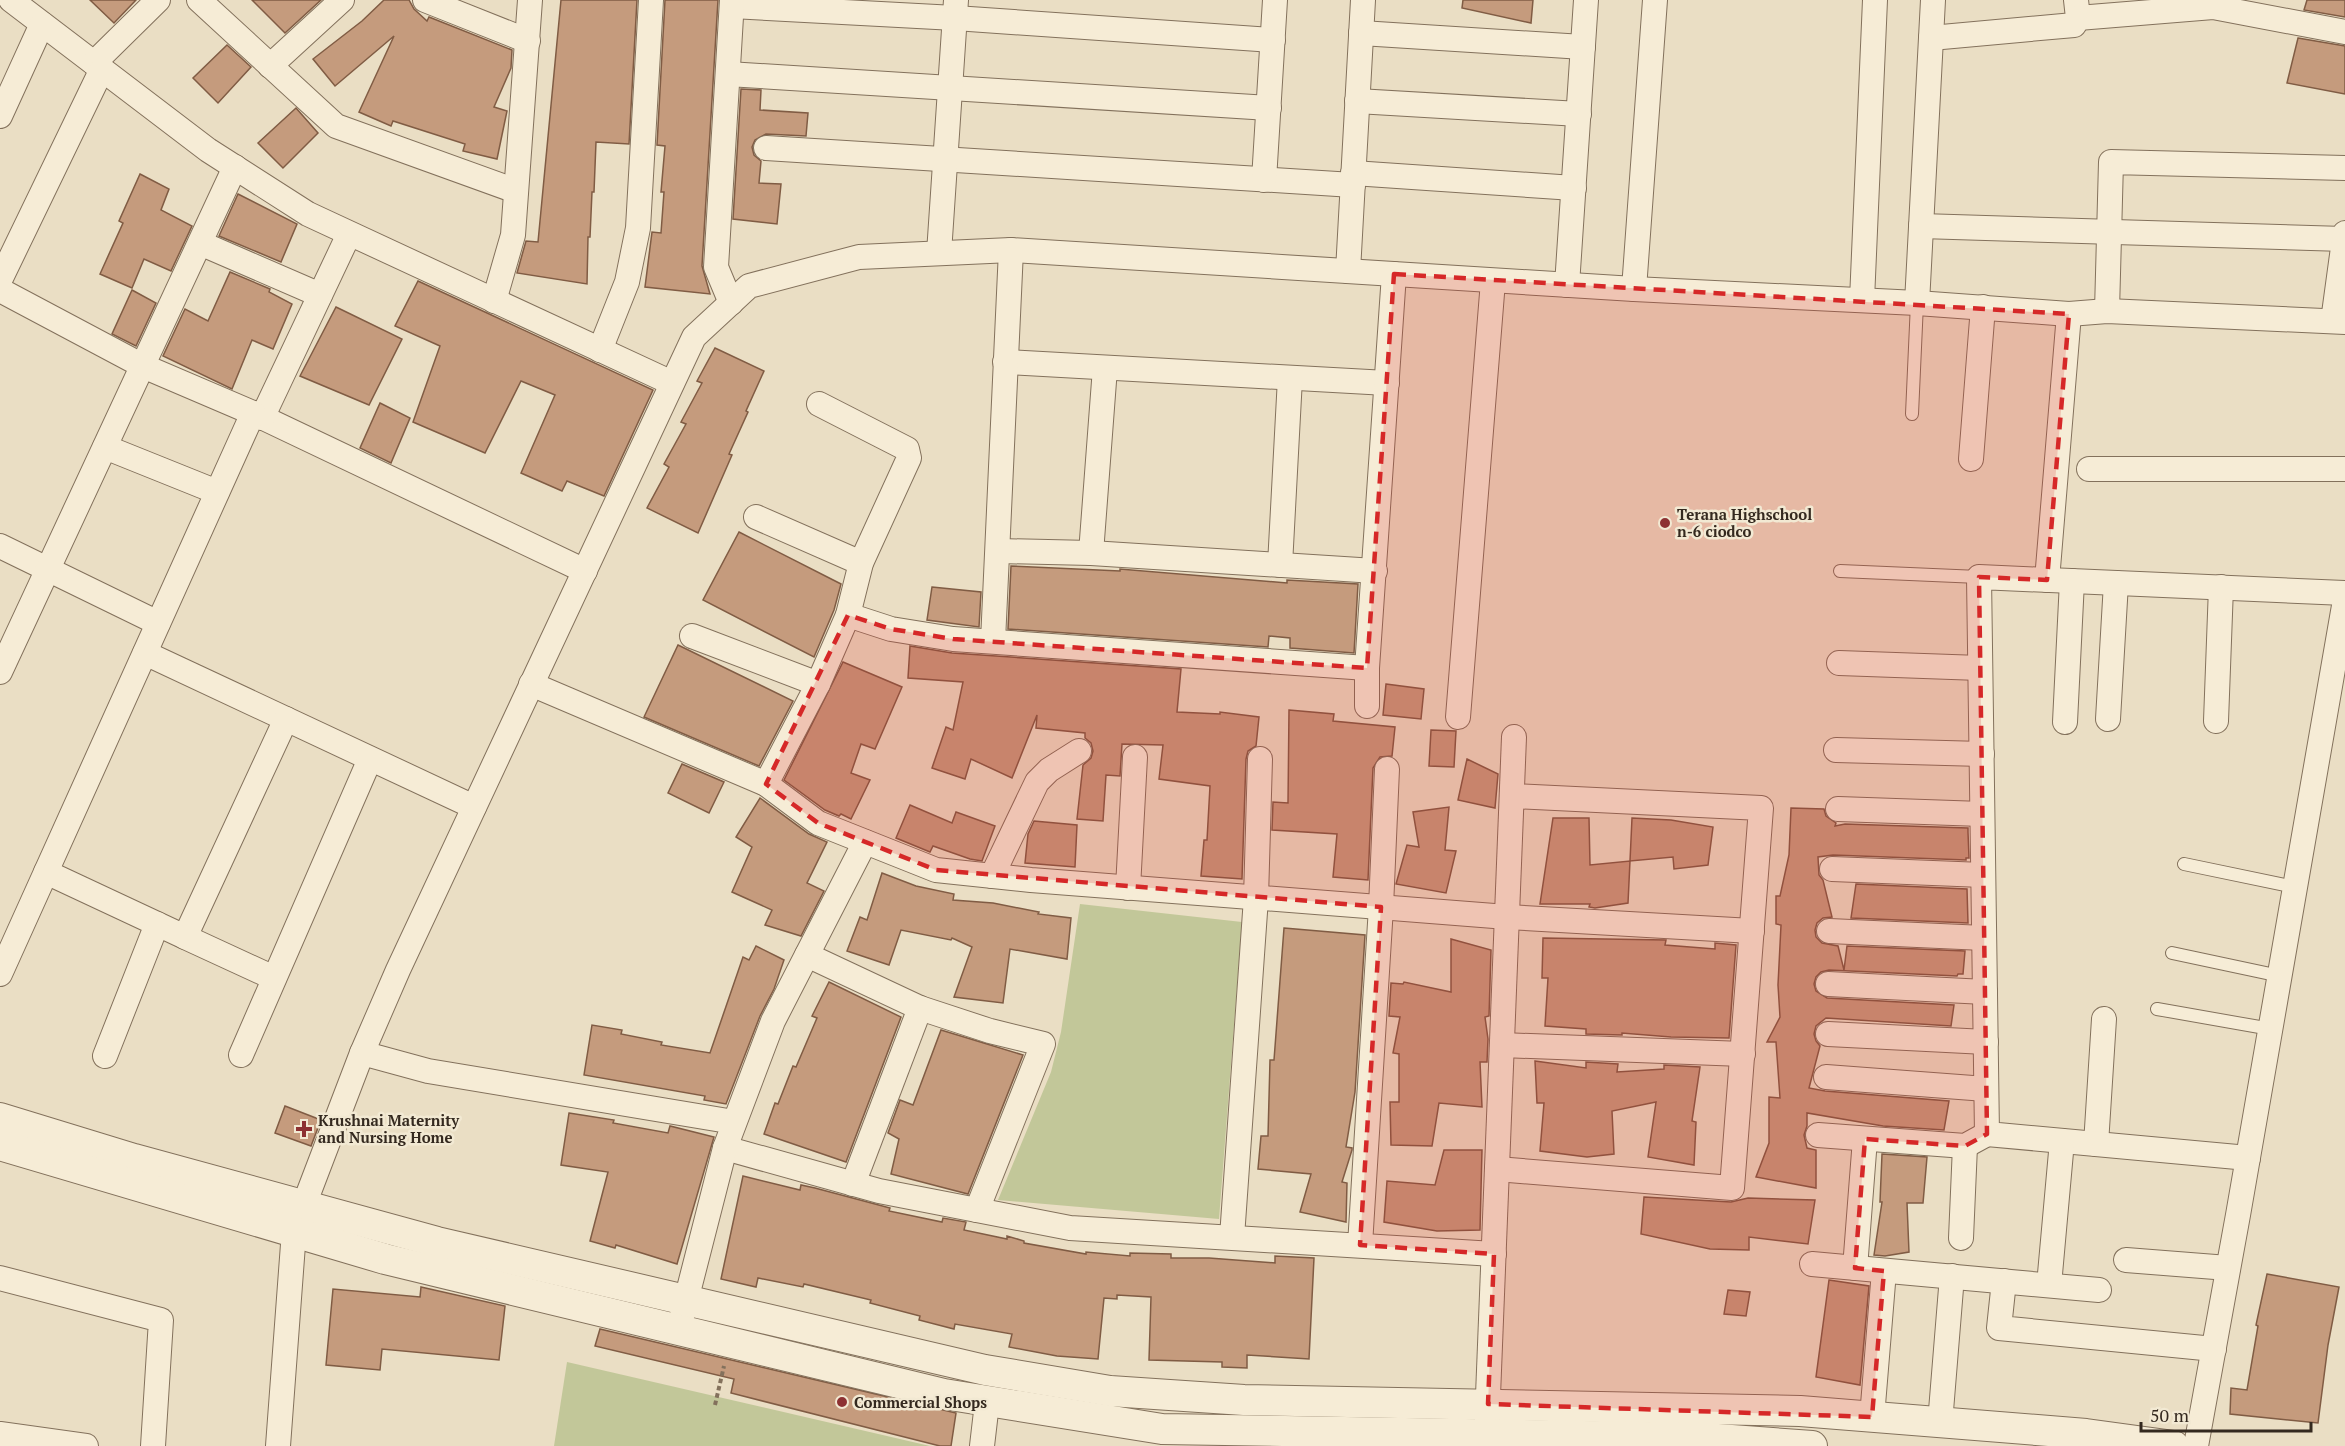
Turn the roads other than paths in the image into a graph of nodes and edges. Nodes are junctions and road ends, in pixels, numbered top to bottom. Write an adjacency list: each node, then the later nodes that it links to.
1 (11, 0): 17 (street)
2 (158, 0): 24 (street)
3 (199, 0): 25 (street)
4 (342, 0): 25 (street)
5 (425, 0): 22 (street)
6 (530, 0): 22 (street)
7 (651, 0): 63 (street)
8 (1275, 0): 21 (street)
9 (1363, 0): 19 (street)
10 (1586, 0): 23 (street)
11 (1655, 0): 52 (street)
12 (1875, 0): 55 (street)
13 (1933, 0): 20 (street)
14 (732, 3): 15 (street); 26 (street)
15 (955, 9): 21 (street); 27 (street)
16 (2077, 9): 18 (street); 20 (street)
17 (42, 24): 24 (street); 31 (street)
18 (2345, 32)
19 (1361, 33): 23 (street); 28 (street)
20 (1931, 38): 40 (street)
21 (1273, 40): 29 (street)
22 (528, 41): 39 (street)
23 (1583, 47): 30 (street)
24 (98, 66): 34 (street); 49 (street)
25 (270, 66): 39 (street)
26 (728, 74): 27 (street); 57 (street)
27 (950, 90): 29 (street); 33 (street)
28 (1357, 101): 30 (street); 36 (street)
29 (1269, 108): 37 (street)
30 (1579, 114): 38 (street)
31 (0, 116)
32 (766, 148): 33 (street)
33 (945, 161): 37 (street); 46 (street)
34 (235, 167): 42 (street); 44 (street)
35 (2345, 168): 41 (street)
36 (1353, 179): 37 (street); 38 (street); 47 (street)
37 (1264, 180)
38 (1574, 188): 51 (street)
39 (516, 190): 56 (street)
40 (1921, 226): 41 (street); 58 (street)
41 (2109, 231): 43 (street); 60 (street)
42 (350, 234): 54 (street); 56 (street)
43 (2345, 236): 62 (street)
44 (200, 243): 54 (street); 65 (street)
45 (1011, 250): 46 (street); 47 (street); 64 (street)
46 (939, 254): 57 (street)
47 (1348, 271): 48 (street)
48 (1394, 274): 50 (street); 69 (street)
49 (0, 280)
50 (1492, 281): 51 (street); 107 (street)
51 (1567, 285): 52 (street)
52 (1634, 289): 55 (street)
53 (0, 290): 65 (street)
54 (320, 295): 72 (street)
55 (1862, 300): 58 (street)
56 (494, 301): 63 (street)
57 (731, 303): 68 (street)
58 (1917, 303): 59 (street); 71 (lane)
59 (1983, 307): 61 (street); 74 (street)
60 (2107, 311): 61 (street); 62 (street)
61 (2069, 314): 89 (street)
62 (2339, 322)
63 (600, 350): 68 (street)
64 (1005, 362): 66 (street); 80 (street)
65 (143, 366): 72 (street); 73 (street)
66 (1105, 368): 67 (street); 81 (street)
67 (1290, 378): 69 (street); 83 (street)
68 (672, 383): 85 (street)
69 (1387, 384): 86 (street)
70 (819, 404): 82 (street)
71 (1912, 414)
72 (257, 416): 77 (street); 85 (street)
73 (105, 447): 77 (street); 84 (street)
74 (1971, 459)
75 (2089, 469): 76 (street)
76 (2345, 469)
77 (217, 492): 96 (street)
78 (756, 517): 82 (street)
79 (0, 546): 84 (street)
80 (999, 551): 81 (street); 98 (street)
81 (1091, 553): 83 (street)
82 (861, 563): 95 (street)
83 (1280, 565): 86 (street)
84 (49, 568): 96 (street); 103 (street)
85 (585, 571): 104 (street)
86 (1375, 571): 101 (street)
87 (1840, 571): 88 (lane)
88 (1978, 577): 89 (street); 102 (street)
89 (2046, 580): 90 (street)
90 (2072, 581): 91 (street); 111 (street)
91 (2116, 583): 92 (street); 109 (street)
92 (2222, 587): 93 (street); 110 (street)
93 (2345, 593)
94 (2345, 600): 131 (street)
95 (848, 615): 98 (street); 105 (street)
96 (158, 623): 99 (street)
97 (692, 636): 105 (street)
98 (993, 641): 101 (street)
99 (145, 652): 108 (street); 128 (street)
100 (1839, 663): 102 (street)
101 (1367, 668): 106 (street)
102 (1980, 668): 115 (street)
103 (0, 672)
104 (531, 684): 120 (street); 122 (street)
105 (818, 684): 120 (street)
106 (1367, 706)
107 (1458, 717)
108 (286, 719): 117 (street); 139 (street)
109 (2108, 719)
110 (2216, 721)
111 (2065, 722)
112 (1514, 737): 121 (street)
113 (1836, 750): 115 (street)
114 (1079, 752): 130 (street)
115 (1982, 754): 124 (street)
116 (1135, 757): 132 (street)
117 (370, 759): 122 (street); 145 (street)
118 (1260, 759): 133 (street)
119 (1387, 770): 134 (street)
120 (766, 784): 125 (street)
121 (1512, 796): 135 (street); 137 (street)
122 (474, 807): 155 (street)
123 (1838, 809): 124 (street)
124 (1983, 814): 129 (street)
125 (865, 842): 130 (street); 142 (street)
126 (2184, 864): 131 (lane)
127 (1832, 869): 129 (street)
128 (46, 872): 136 (street); 143 (street)
129 (1983, 875): 140 (street)
130 (992, 876): 132 (street)
131 (2295, 887): 144 (street)
132 (1128, 888): 133 (street)
133 (1256, 898): 134 (street); 176 (street)
134 (1381, 907): 135 (street); 178 (street)
135 (1507, 917): 137 (street); 154 (street)
136 (157, 924): 139 (street); 158 (street)
137 (1752, 931): 157 (street)
138 (1829, 931): 140 (street)
139 (185, 937): 145 (street)
140 (1984, 938): 147 (street)
141 (2172, 953): 144 (lane)
142 (807, 955): 148 (street); 162 (street)
143 (2, 962)
144 (2280, 976): 151 (street)
145 (274, 978): 156 (street)
146 (1828, 984): 147 (street)
147 (1985, 992): 153 (street)
148 (920, 1008): 173 (street); 174 (street)
149 (2157, 1009): 151 (lane)
150 (2104, 1019): 167 (street)
151 (2271, 1029): 171 (street)
152 (1828, 1034): 153 (street)
153 (1986, 1042): 160 (street)
154 (1502, 1045): 157 (street); 172 (street)
155 (362, 1053): 162 (street); 175 (street)
156 (241, 1054)
157 (1743, 1054): 172 (street)
158 (105, 1056)
159 (1826, 1077): 160 (street)
160 (1986, 1089): 163 (street)
161 (0, 1118): 175 (street)
162 (735, 1122): 170 (street)
163 (1987, 1134): 166 (street); 169 (street)
164 (1818, 1135): 165 (street)
165 (1865, 1138): 169 (street); 182 (street)
166 (2062, 1141): 167 (street); 188 (street)
167 (2096, 1144): 171 (street)
168 (0, 1145): 175 (street)
169 (1965, 1146): 177 (street)
170 (725, 1148): 173 (street); 190 (street)
171 (2248, 1158): 183 (street)
172 (1497, 1169): 179 (street)
173 (854, 1184): 174 (street)
174 (977, 1210): 176 (street)
175 (299, 1218): 190 (street); 191 (street); 206 (street)
176 (1232, 1237): 178 (street)
177 (1960, 1238)
178 (1360, 1245): 179 (street)
179 (1494, 1254): 195 (street)
180 (2126, 1260): 183 (street)
181 (1812, 1264): 182 (street)
182 (1855, 1268): 184 (street)
183 (2229, 1268): 192 (street)
184 (1884, 1270): 185 (street); 197 (street)
185 (1952, 1276): 187 (street); 198 (street)
186 (0, 1278): 205 (street)
187 (2004, 1281): 188 (street); 192 (street)
188 (2049, 1285): 189 (street)
189 (2099, 1290)
190 (686, 1300): 191 (street); 193 (street)
191 (678, 1330): 194 (street)
192 (2214, 1349): 210 (street)
193 (1192, 1397): 195 (street); 201 (street)
194 (987, 1403): 201 (street); 207 (street)
195 (1488, 1404): 196 (street); 200 (street)
196 (1537, 1405): 197 (street); 203 (street)
197 (1872, 1417): 198 (street)
198 (1940, 1423): 209 (street)
199 (0, 1434): 204 (street)
200 (1486, 1434): 202 (street); 203 (street)
201 (1187, 1438): 202 (street)
202 (1269, 1438)
203 (1536, 1440): 208 (street)
204 (86, 1446)
205 (153, 1446)
206 (278, 1446)
207 (982, 1446)
208 (1812, 1446)
209 (2174, 1446)
210 (2196, 1446)

